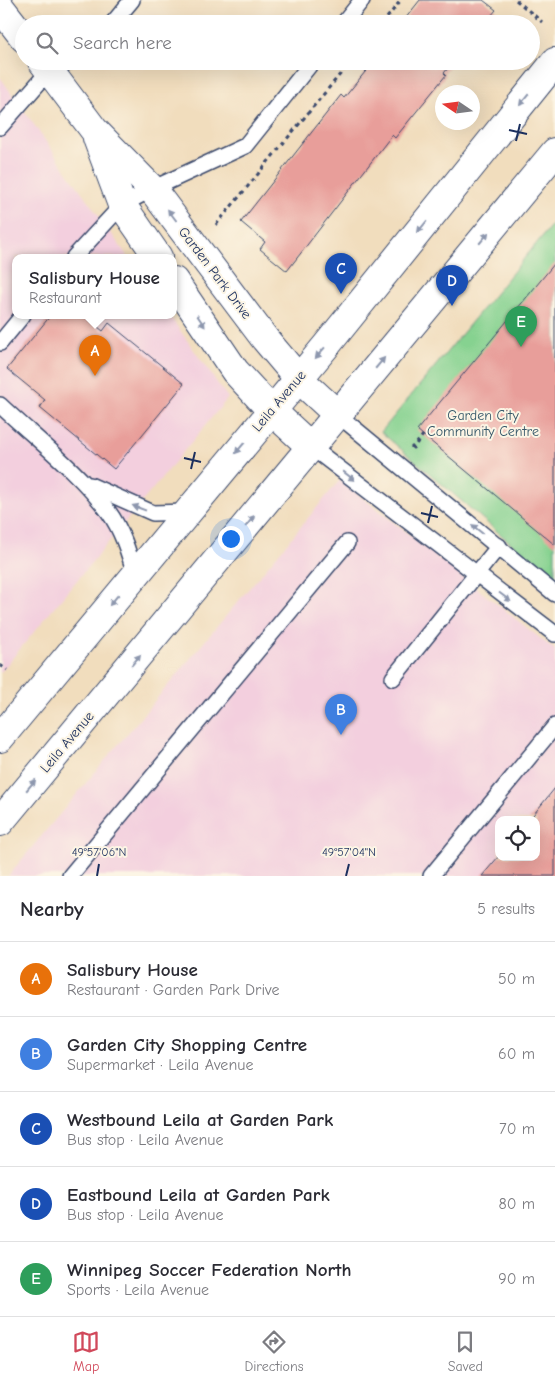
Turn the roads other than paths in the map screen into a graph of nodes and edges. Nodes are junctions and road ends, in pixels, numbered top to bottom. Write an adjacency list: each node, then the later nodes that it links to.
1 (132, 0): 4 (lane)
2 (362, 0): 5 (lane)
3 (0, 7): 6 (main road)
4 (120, 15)
5 (350, 15)
6 (15, 26)
7 (555, 62): 21 (main road, Leila Avenue, one-way to 21)
8 (50, 70): 11 (lane)
9 (57, 70): 12 (main road, Garden Park Drive)
10 (306, 70): 14 (lane)
11 (0, 127)
12 (94, 130): 14 (main road, Garden Park Drive); 15 (main road, Garden Park Drive)
13 (555, 152): 24 (main road, Leila Avenue, one-way to 13)
14 (152, 188): 15 (lane); 21 (main road, Garden Park Drive, one-way to 14)
15 (122, 205): 16 (lane); 17 (main road, Garden Park Drive)
16 (77, 254)
17 (156, 254)
18 (177, 285): 23 (main road, one-way to 23)
19 (20, 319): 20 (lane)
20 (0, 343)
21 (298, 378): 23 (main road, Leila Avenue); 24 (main road, Garden Park Drive)
22 (0, 405): 26 (lane)
23 (271, 410): 25 (main road); 27 (main road, Leila Avenue, one-way to 27)
24 (337, 414): 25 (main road, Leila Avenue); 29 (lane, one-way to 24)
25 (310, 446): 31 (lane, one-way to 31); 37 (main road, Leila Avenue, one-way to 25)
26 (84, 483): 27 (lane, one-way to 26); 30 (lane)
27 (187, 512): 30 (main road, Leila Avenue)
28 (347, 543): 38 (lane)
29 (499, 546): 31 (lane); 32 (lane)
30 (135, 575): 36 (main road, Leila Avenue, one-way to 36)
31 (476, 575): 33 (lane, one-way to 33); 34 (lane)
32 (555, 594)
33 (555, 634)
34 (393, 678)
35 (555, 726): 39 (lane)
36 (0, 738)
37 (0, 822)
38 (70, 876)
39 (430, 876)

